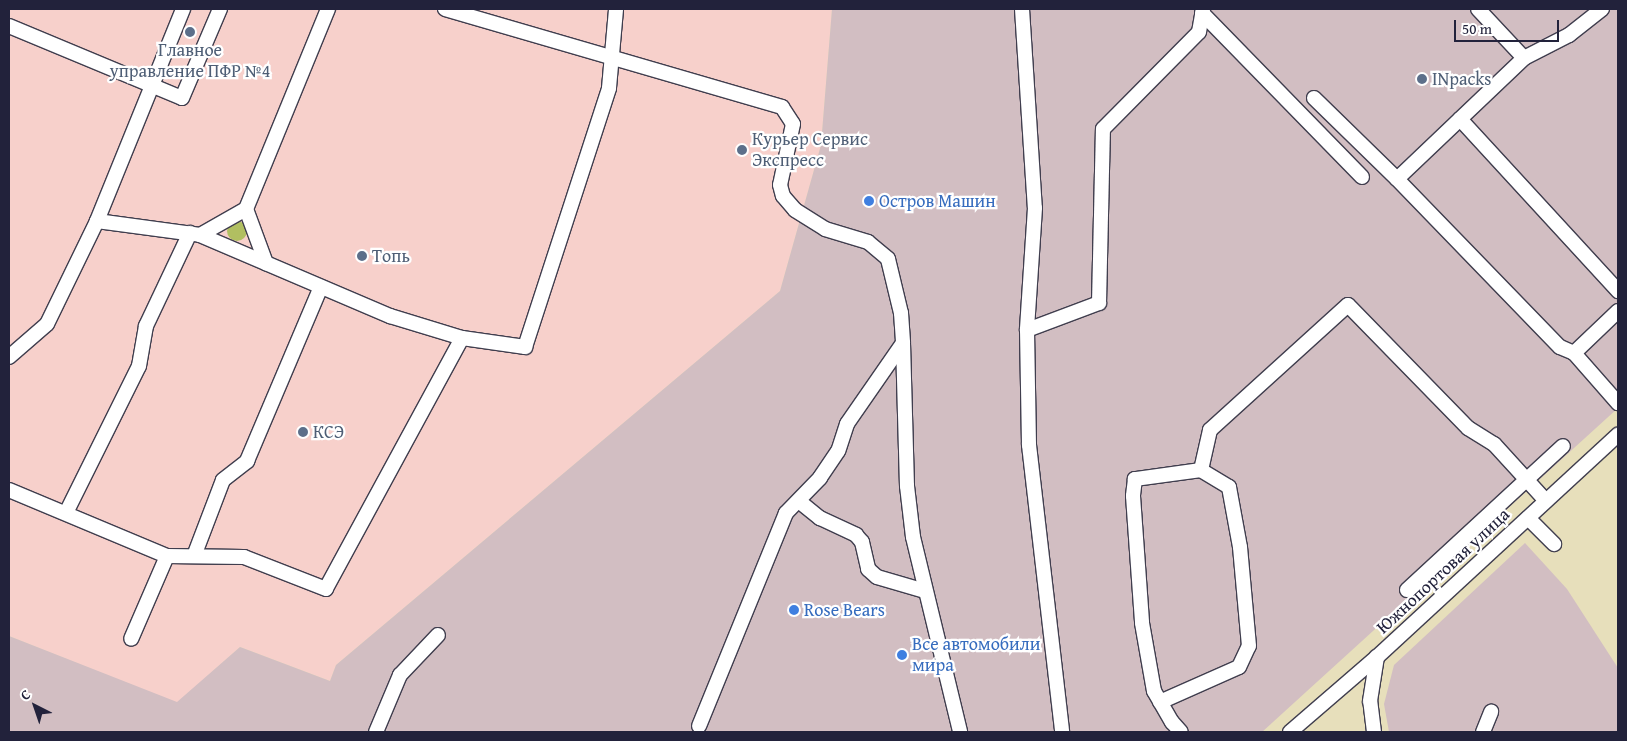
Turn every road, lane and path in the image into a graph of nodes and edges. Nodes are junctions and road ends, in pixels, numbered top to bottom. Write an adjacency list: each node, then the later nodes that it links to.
1 (183, 9): 13 (street)
2 (220, 9): 13 (street)
3 (328, 9): 18 (street)
4 (445, 9): 11 (street)
5 (616, 9): 11 (street)
6 (1022, 9): 25 (street)
7 (1478, 9): 12 (street)
8 (1602, 9): 12 (street)
9 (1203, 11): 16 (street); 25 (street)
10 (9, 26): 13 (street)
11 (610, 57): 26 (street); 27 (street)
12 (1524, 58): 15 (street)
13 (150, 87): 19 (street)
14 (1314, 98): 17 (street)
15 (1460, 119): 17 (street); 23 (street)
16 (1362, 177)
17 (1397, 179): 28 (street)
18 (246, 209): 20 (street); 21 (street)
19 (97, 221): 20 (street); 29 (street)
20 (195, 234): 21 (street); 38 (street)
21 (266, 263): 22 (street)
22 (321, 287): 26 (street); 42 (street)
23 (1618, 291)
24 (1618, 310): 28 (street)
25 (1028, 330): 53 (street)
26 (462, 338): 42 (street)
27 (903, 343): 36 (street); 44 (street)
28 (1574, 353): 30 (street)
29 (9, 357)
30 (1618, 402)
31 (1618, 435): 37 (street, Южнопортовая улица)
32 (1563, 446): 34 (street)
33 (1202, 470): 34 (street); 48 (street); 48 (street)
34 (1527, 480): 37 (street); 43 (street)
35 (9, 490): 38 (street)
36 (800, 502): 44 (street); 50 (street)
37 (1546, 502): 39 (street, Южнопортовая улица)
38 (66, 513): 41 (street)
39 (1528, 518): 40 (street); 47 (street, Южнопортовая улица)
40 (1554, 544)
41 (167, 556): 42 (street); 46 (street)
42 (194, 556)
43 (1408, 590)
44 (925, 591): 52 (street)
45 (438, 635): 51 (street)
46 (131, 639)
47 (1377, 657): 55 (street, Южнопортовая улица); 56 (street)
48 (1160, 702): 54 (street)
49 (1491, 712): 57 (street)
50 (699, 726)
51 (376, 732)
52 (960, 732)
53 (1062, 732)
54 (1181, 732)
55 (1290, 732)
56 (1374, 732)
57 (1483, 732)

